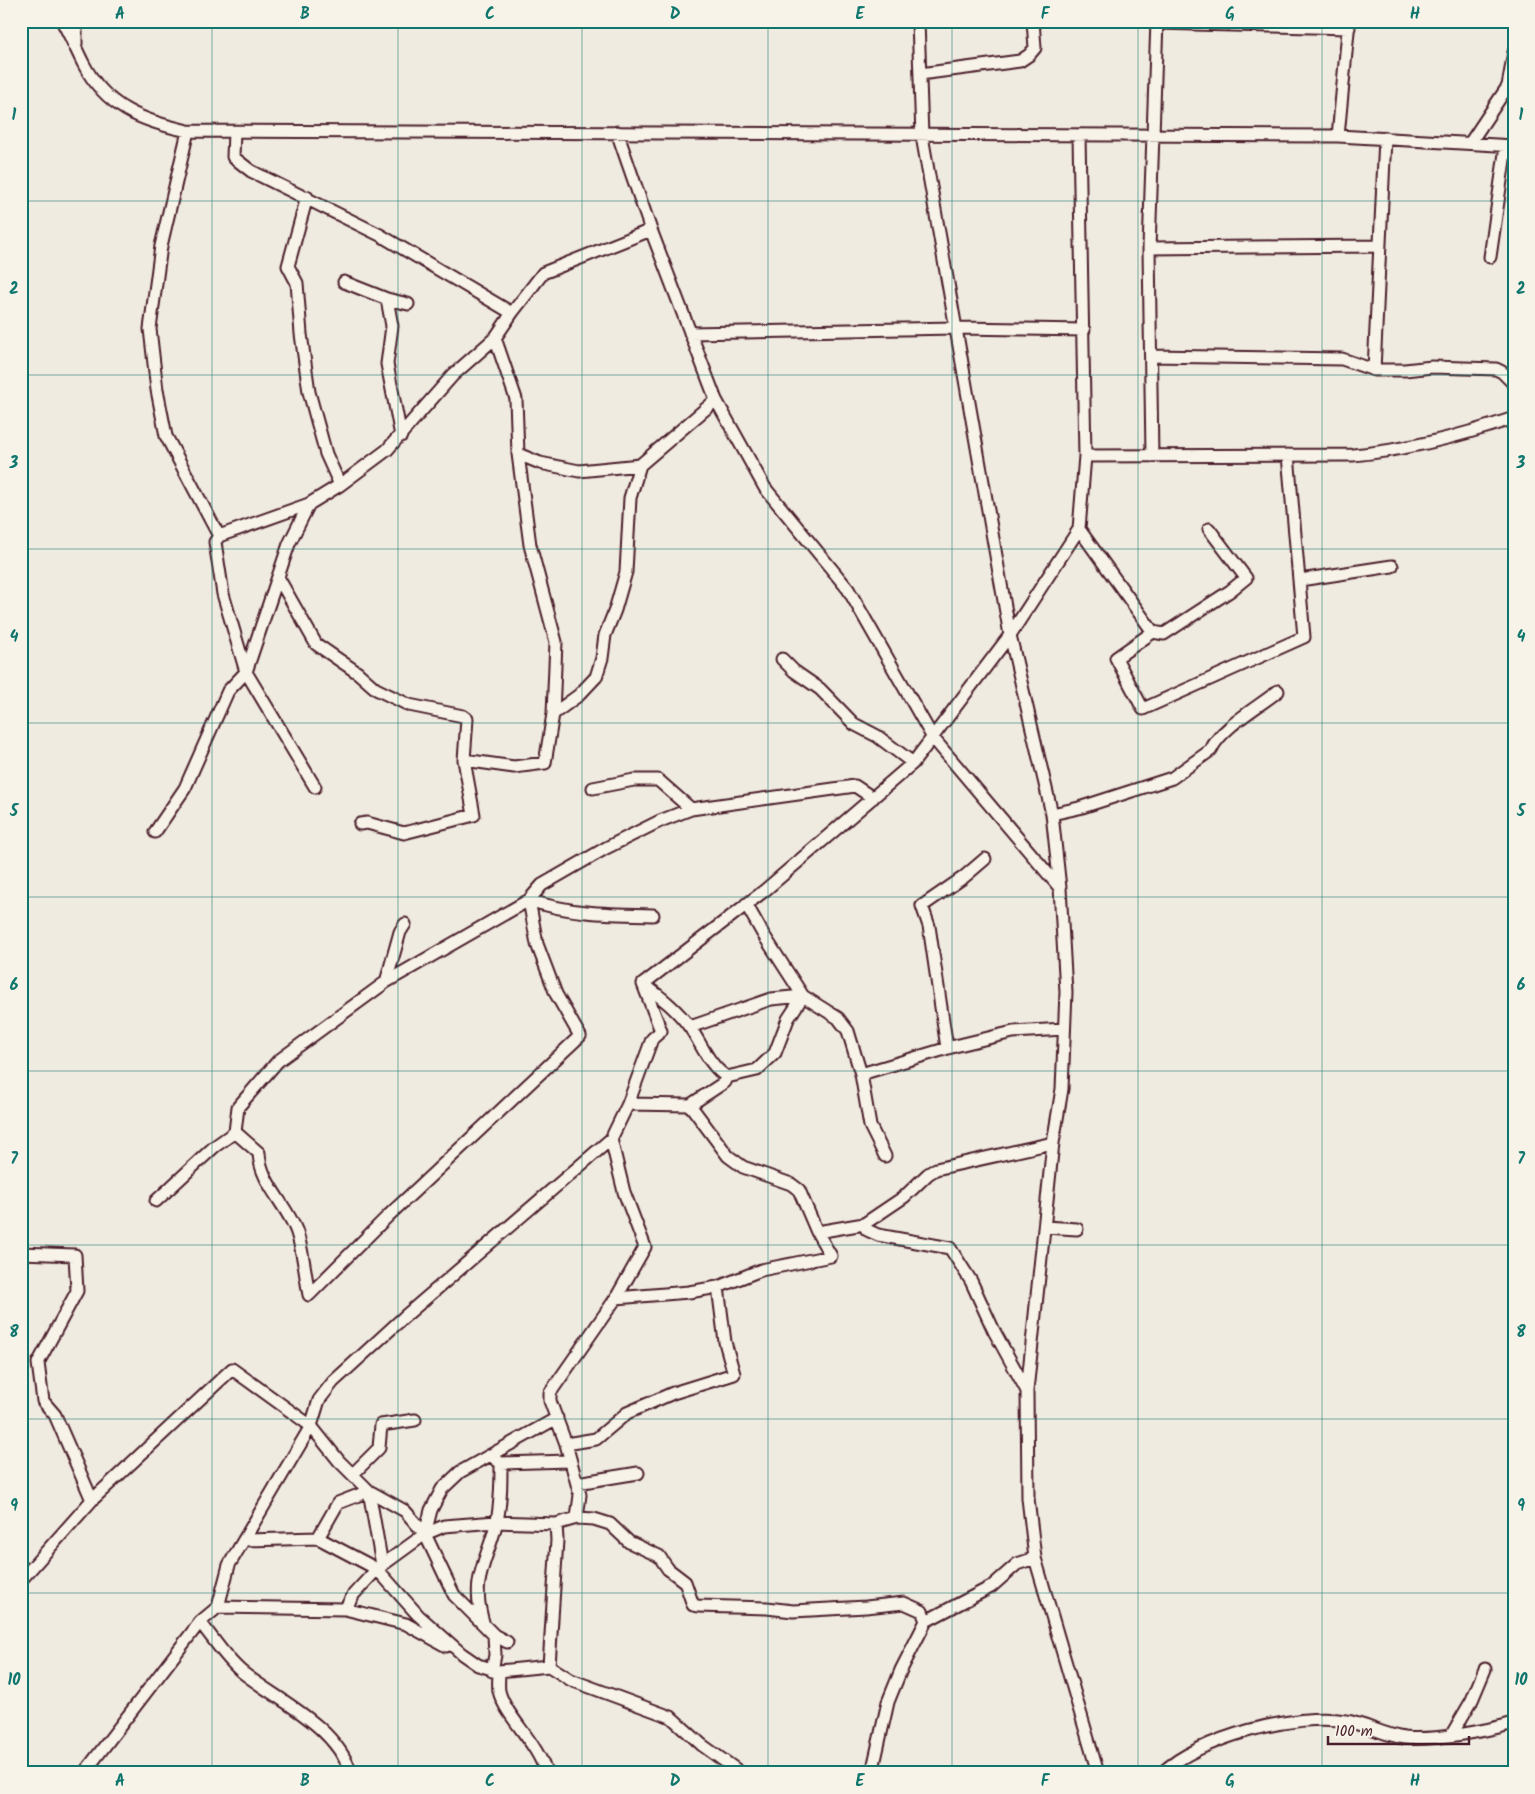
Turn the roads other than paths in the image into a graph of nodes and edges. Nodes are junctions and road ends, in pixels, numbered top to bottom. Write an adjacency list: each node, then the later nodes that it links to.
1 (62, 21): 7 (street)
2 (76, 21): 7 (street)
3 (918, 21): 9 (street)
4 (1033, 21): 9 (street)
5 (1157, 22): 6 (street); 14 (street)
6 (1349, 25): 16 (street)
7 (76, 46): 10 (street)
8 (1514, 52): 18 (street)
9 (920, 74): 15 (street)
10 (188, 131): 11 (street); 48 (street)
11 (234, 132): 12 (street); 20 (street)
12 (617, 132): 15 (street); 21 (street)
13 (1078, 135): 14 (street); 15 (street); 30 (street)
14 (1152, 135): 16 (street); 23 (street)
15 (922, 136): 29 (street)
16 (1338, 136): 17 (street)
17 (1385, 138): 18 (street); 22 (street)
18 (1470, 143): 19 (street)
19 (1510, 146): 24 (street)
20 (307, 197): 28 (street); 44 (street)
21 (651, 230): 28 (street); 31 (street)
22 (1378, 246): 23 (street); 34 (street)
23 (1149, 248): 33 (street)
24 (1490, 257)
25 (344, 282): 26 (street)
26 (387, 299): 27 (street); 38 (street)
27 (408, 304)
28 (512, 313): 32 (street)
29 (956, 328): 30 (street); 31 (street); 53 (street)
30 (1084, 330): 41 (street)
31 (690, 333): 36 (street)
32 (496, 338): 38 (street); 39 (street)
33 (1151, 356): 34 (street); 42 (street)
34 (1374, 370): 35 (street)
35 (1514, 384)
36 (716, 400): 43 (street); 58 (street)
37 (1514, 418): 40 (street)
38 (401, 436): 44 (street)
39 (518, 454): 43 (street); 57 (street)
40 (1288, 455): 42 (street); 51 (street)
41 (1085, 456): 42 (street); 46 (street)
42 (1152, 456)
43 (640, 465): 57 (street)
44 (340, 485): 45 (street)
45 (309, 504): 48 (street); 50 (street)
46 (1079, 529): 52 (street); 53 (street)
47 (1208, 530): 52 (street)
48 (218, 536): 55 (street)
49 (1392, 566): 51 (street)
50 (279, 579): 55 (street); 59 (street)
51 (1300, 580): 52 (street)
52 (1153, 632)
53 (1010, 635): 58 (street); 65 (street)
54 (782, 659): 60 (street)
55 (246, 672): 61 (street); 67 (street)
56 (1278, 691): 65 (street)
57 (553, 714): 59 (street)
58 (933, 738): 60 (street); 69 (street)
59 (464, 760): 66 (street)
60 (913, 763): 63 (street)
61 (315, 787)
62 (593, 788): 64 (street)
63 (873, 798): 64 (street); 71 (street)
64 (691, 809): 70 (street)
65 (1052, 814): 69 (street)
66 (360, 824)
67 (155, 832)
68 (985, 859): 79 (street)
69 (1060, 888): 78 (street)
70 (529, 900): 72 (street); 74 (street); 84 (street)
71 (746, 904): 75 (street); 76 (street)
72 (653, 915)
73 (405, 924): 74 (street)
74 (386, 982): 84 (street)
75 (643, 984): 77 (street); 82 (street)
76 (803, 996): 77 (street); 80 (street); 81 (street)
77 (690, 1027): 81 (street)
78 (1064, 1029): 79 (street); 86 (street)
79 (947, 1048): 80 (street)
80 (861, 1074): 87 (street)
81 (727, 1078): 83 (street)
82 (628, 1104): 83 (street); 85 (street)
83 (690, 1105): 92 (street)
84 (235, 1132): 88 (street)
85 (611, 1138): 95 (street); 99 (street)
86 (1053, 1143): 89 (street); 90 (street)
87 (884, 1156)
88 (156, 1201)
89 (864, 1224): 92 (street); 96 (street)
90 (1045, 1227): 91 (street); 96 (street)
91 (1077, 1229)
92 (817, 1232): 94 (street)
93 (21, 1253): 108 (street)
94 (718, 1287): 95 (street); 100 (street)
95 (616, 1298): 97 (street)
96 (1027, 1391): 115 (street)
97 (557, 1418): 100 (street); 101 (street)
98 (415, 1420): 104 (street)
99 (311, 1426): 104 (street); 108 (street); 114 (street)
100 (566, 1444): 102 (street)
101 (490, 1456): 103 (street); 112 (street)
102 (569, 1461): 103 (street); 106 (street)
103 (502, 1463): 110 (street)
104 (354, 1473): 107 (street)
105 (638, 1473): 106 (street)
106 (577, 1483): 109 (street)
107 (369, 1491): 112 (street); 113 (street); 116 (street)
108 (92, 1500): 117 (street)
109 (577, 1518): 111 (street); 120 (street)
110 (496, 1522): 111 (street); 112 (street); 122 (street)
111 (556, 1524): 126 (street)
112 (425, 1534): 116 (street); 122 (street)
113 (318, 1538): 114 (street); 116 (street)
114 (244, 1540): 118 (street)
115 (1035, 1558): 120 (street); 136 (street)
116 (380, 1567): 119 (street); 125 (street)
117 (21, 1580)
118 (218, 1607): 119 (street); 121 (street)
119 (345, 1609): 125 (street)
120 (926, 1621): 135 (street)
121 (200, 1622): 131 (street); 132 (street)
122 (485, 1626): 123 (street)
123 (494, 1635): 124 (street); 128 (street)
124 (507, 1642)
125 (462, 1654): 128 (street)
126 (549, 1666): 128 (street); 134 (street)
127 (1484, 1669): 130 (street)
128 (495, 1671): 133 (street)
129 (1514, 1723): 130 (street)
130 (1452, 1734): 137 (street)
131 (84, 1773)
132 (351, 1773)
133 (546, 1773)
134 (741, 1773)
135 (872, 1773)
136 (1098, 1773)
137 (1162, 1773)

